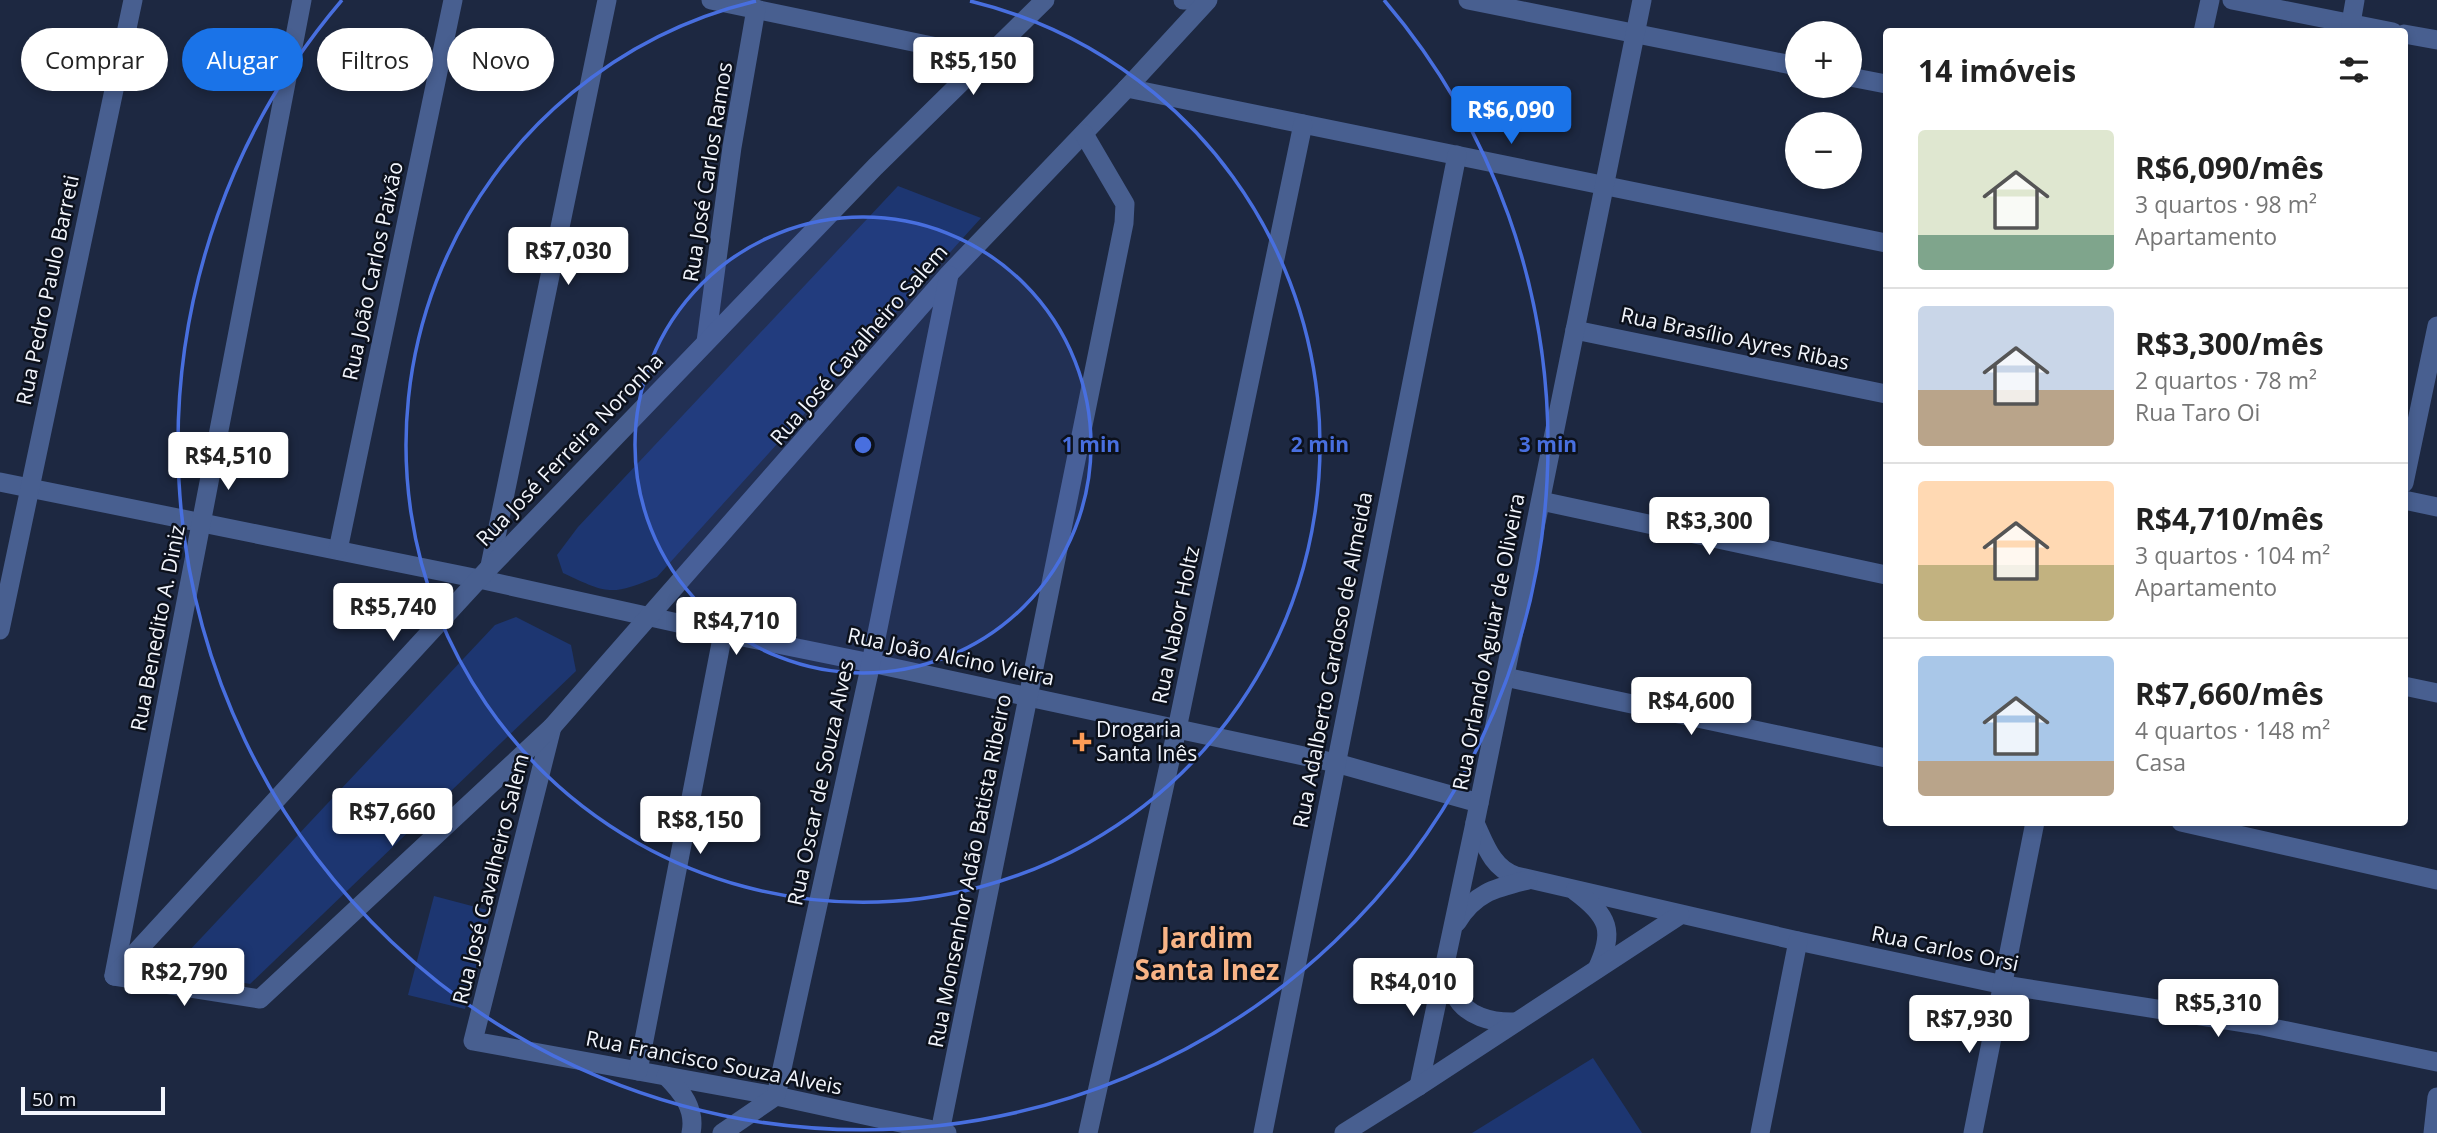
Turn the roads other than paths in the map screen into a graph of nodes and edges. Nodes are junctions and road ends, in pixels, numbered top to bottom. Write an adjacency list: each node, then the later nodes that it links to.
1 (133, 0): 39 (street, Rua Pedro Paulo Barreti)
2 (302, 0): 43 (street, Rua Benedito A. Diniz)
3 (453, 0): 44 (street, Rua João Carlos Paixão)
4 (607, 0): 45 (street)
5 (711, 0): 15 (street)
6 (1045, 0): 22 (street, Rua José Ferreira Noronha)
7 (1183, 0): 8 (street)
8 (1202, 0)
9 (1208, 0): 26 (street, Rua José Cavalheiro Salem)
10 (1468, 0): 19 (street)
11 (1642, 0): 19 (street, Rua Orlando Aguiar de Oliveira)
12 (2210, 0): 17 (street)
13 (2232, 0): 16 (street)
14 (2355, 0): 16 (street)
15 (756, 9): 22 (street); 35 (street, Rua José Carlos Ramos)
16 (2351, 23): 18 (street)
17 (2204, 28)
18 (2374, 28)
19 (1636, 34): 23 (street); 30 (street, Rua Orlando Aguiar de Oliveira)
20 (2408, 35): 21 (street)
21 (2437, 40)
22 (985, 57): 35 (street, Rua José Ferreira Noronha)
23 (1785, 64)
24 (1862, 80): 25 (street)
25 (1883, 84)
26 (1127, 88): 27 (street); 28 (street, Rua José Cavalheiro Salem)
27 (1303, 124): 29 (street); 56 (street, Rua Nabor Holtz)
28 (1084, 134): 32 (street, Rua José Cavalheiro Salem); 54 (street, Rua Monsenhor Adão Batista Ribeiro)
29 (1457, 155): 30 (street); 58 (street, Rua Adalberto Cardoso de Almeida)
30 (1605, 186): 31 (street); 34 (street, Rua Orlando Aguiar de Oliveira)
31 (1883, 242)
32 (949, 274): 47 (street, Rua José Cavalheiro Salem); 50 (street, Rua Oscar de Souza Alves)
33 (2437, 326): 37 (street)
34 (1575, 330): 36 (street, Rua Brasílio Ayres Ribas); 40 (street, Rua Orlando Aguiar de Oliveira)
35 (706, 342): 45 (street, Rua José Ferreira Noronha)
36 (1883, 393)
37 (2408, 464)
38 (0, 482): 39 (street, Rua João Alcino Vieira)
39 (30, 488): 43 (street, Rua João Alcino Vieira); 48 (street, Rua Pedro Paulo Barreti)
40 (1541, 501): 46 (street); 51 (street, Rua Orlando Aguiar de Oliveira)
41 (2408, 501): 42 (street)
42 (2437, 507)
43 (202, 522): 44 (street, Rua João Alcino Vieira); 71 (street, Rua Benedito A. Diniz)
44 (338, 550): 45 (street, Rua João Alcino Vieira)
45 (485, 573): 47 (street, Rua João Alcino Vieira); 71 (street, Rua José Ferreira Noronha)
46 (1883, 574)
47 (651, 617): 49 (street, Rua João Alcino Vieira); 55 (street, Rua José Cavalheiro Salem)
48 (0, 630)
49 (723, 634): 50 (street, Rua João Alcino Vieira); 76 (street)
50 (871, 663): 54 (street, Rua João Alcino Vieira); 79 (street, Rua Oscar de Souza Alves)
51 (1505, 677): 57 (street); 59 (street, Rua Orlando Aguiar de Oliveira)
52 (2408, 687): 53 (street)
53 (2437, 693)
54 (1028, 697): 56 (street, Rua João Alcino Vieira); 81 (street, Rua Monsenhor Adão Batista Ribeiro)
55 (552, 727): 71 (street, Rua José Cavalheiro Salem); 74 (street, Rua José Cavalheiro Salem)
56 (1177, 729): 58 (street, Rua João Alcino Vieira); 84 (street, Rua Nabor Holtz)
57 (1883, 757)
58 (1336, 764): 59 (street, Rua João Alcino Vieira); 85 (street, Rua Adalberto Cardoso de Almeida)
59 (1479, 803): 60 (street, Rua Orlando Aguiar de Oliveira)
60 (1475, 822): 63 (street, Rua Carlos Orsi); 67 (street, Rua Orlando Aguiar de Oliveira)
61 (2034, 826): 72 (street)
62 (2199, 826): 64 (street)
63 (1532, 880): 65 (street, Rua Carlos Orsi); 67 (street)
64 (2437, 880)
65 (1571, 889): 66 (street, Rua Carlos Orsi); 70 (street)
66 (1680, 915): 68 (street, Rua Carlos Orsi); 70 (street)
67 (1453, 928): 69 (street, Rua Orlando Aguiar de Oliveira)
68 (1798, 942): 72 (street, Rua Carlos Orsi); 87 (street)
69 (1447, 958): 73 (street); 78 (street, Rua Orlando Aguiar de Oliveira)
70 (1597, 969): 73 (street)
71 (114, 976)
72 (2004, 985): 75 (street, Rua Carlos Orsi); 88 (street)
73 (1516, 1022): 78 (street)
74 (473, 1041): 76 (street, Rua Francisco Souza Alveis)
75 (2437, 1062)
76 (638, 1071): 77 (street, Rua Francisco Souza Alveis)
77 (666, 1076): 79 (street, Rua Francisco Souza Alveis); 82 (street)
78 (1419, 1086): 86 (street)
79 (776, 1096): 81 (street, Rua Francisco Souza Alveis); 83 (street)
80 (2437, 1097): 89 (street)
81 (944, 1132)
82 (691, 1133)
83 (722, 1133)
84 (1088, 1133)
85 (1263, 1133)
86 (1344, 1133)
87 (1760, 1133)
88 (1973, 1133)
89 (2432, 1133)

